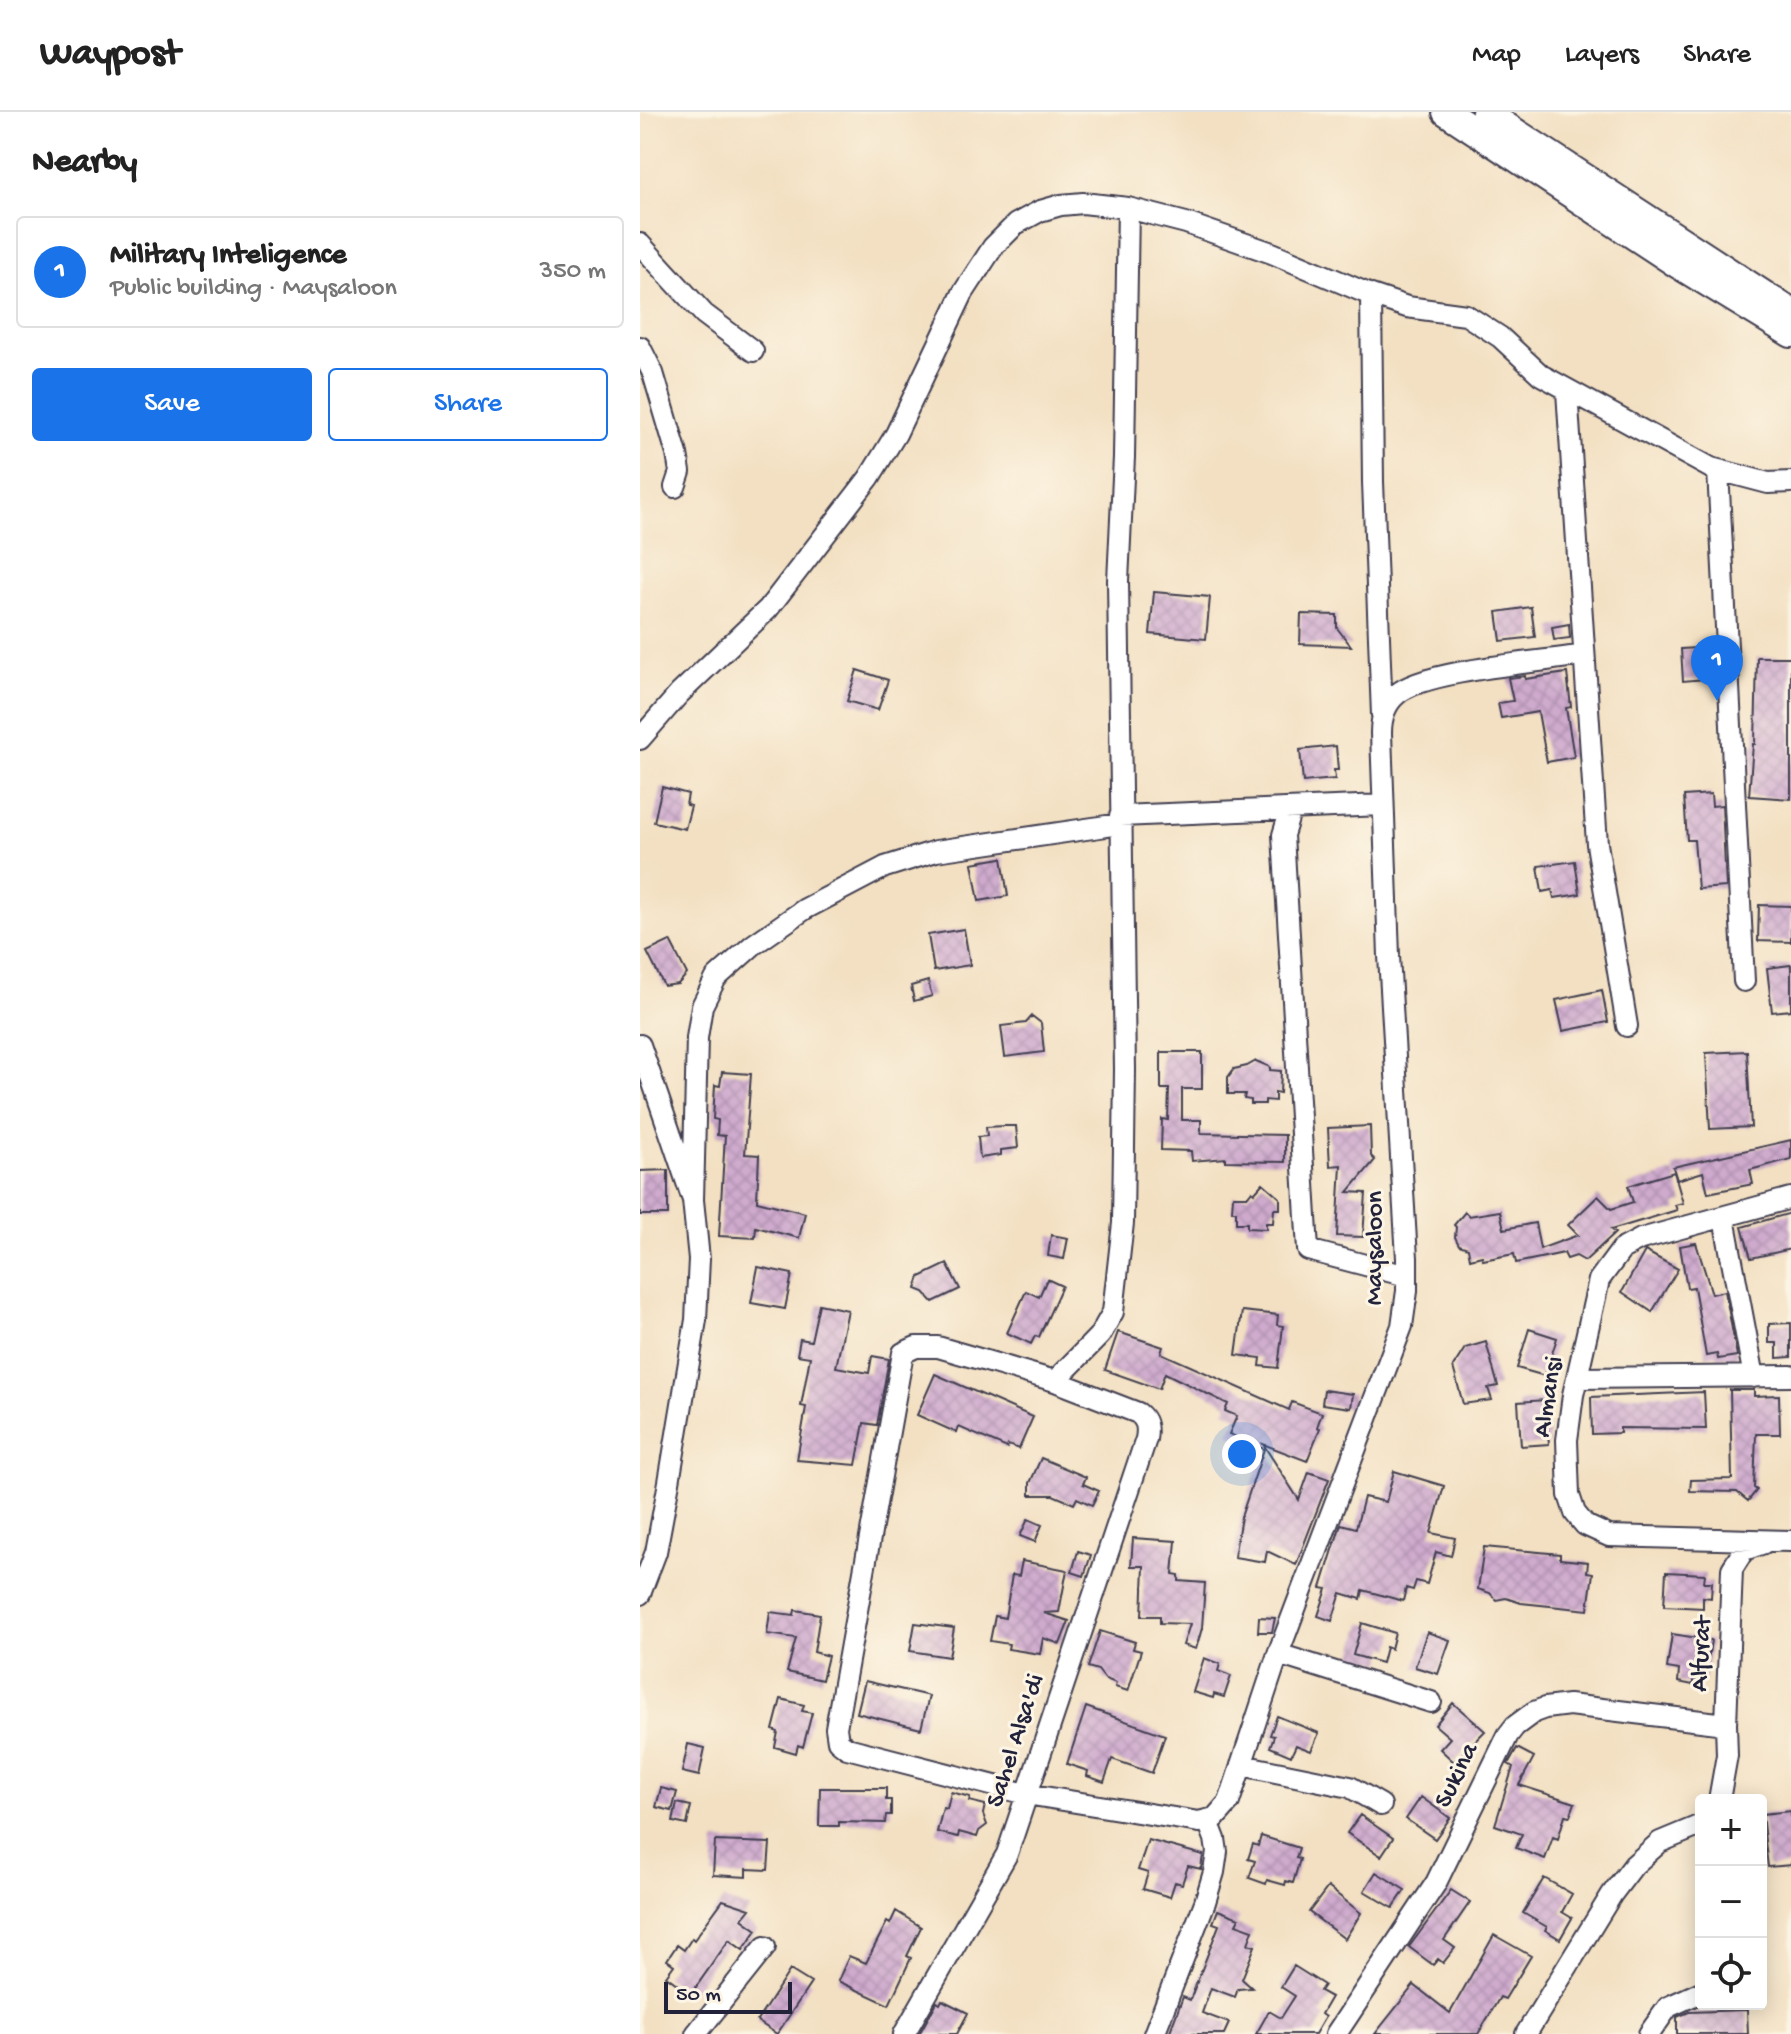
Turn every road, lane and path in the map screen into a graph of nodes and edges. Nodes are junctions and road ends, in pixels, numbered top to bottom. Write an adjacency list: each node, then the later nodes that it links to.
1 (1446, 112): 7 (street)
2 (1485, 112): 6 (street)
3 (1128, 208): 5 (street); 16 (street); 19 (street)
4 (640, 244): 9 (street)
5 (1371, 295): 10 (street); 15 (street, Maysaloon)
6 (1791, 312)
7 (1791, 334)
8 (640, 347): 13 (street)
9 (753, 351)
10 (1567, 391): 11 (street); 14 (street)
11 (1718, 470): 12 (street); 20 (street)
12 (1791, 482)
13 (675, 487)
14 (1584, 655): 15 (street); 21 (street)
15 (1382, 719): 17 (street, Maysaloon)
16 (640, 739)
17 (1383, 805): 18 (street); 26 (street, Maysaloon)
18 (1291, 809): 19 (street); 26 (street)
19 (1120, 820): 24 (street); 30 (street)
20 (1744, 981)
21 (1627, 1026)
22 (640, 1045): 24 (street)
23 (1791, 1198): 25 (street, Almansi)
24 (693, 1200): 32 (street)
25 (1724, 1218): 28 (street); 29 (street, Almansi)
26 (1407, 1276): 33 (street, Maysaloon)
27 (1791, 1376): 28 (street)
28 (1754, 1377): 29 (street)
29 (1577, 1378): 31 (street, Almansi)
30 (1055, 1381): 37 (street, Sahel Alsa'di); 37 (street)
31 (1785, 1541): 35 (street, Alfurat)
32 (640, 1594)
33 (1278, 1654): 34 (street); 36 (street, Maysaloon)
34 (1431, 1702)
35 (1726, 1724): 38 (street, Alfurat); 47 (street, Sukina)
36 (1241, 1765): 39 (street); 40 (street, Maysaloon)
37 (1026, 1794): 40 (street); 45 (street, Sahel Alsa'di)
38 (1720, 1794)
39 (1381, 1805)
40 (1208, 1821): 46 (street)
41 (1695, 1827): 48 (street)
42 (765, 1947): 44 (street)
43 (1695, 1995): 49 (street)
44 (696, 2034)
45 (904, 2034)
46 (1154, 2034)
47 (1336, 2034)
48 (1526, 2034)
49 (1649, 2034)

